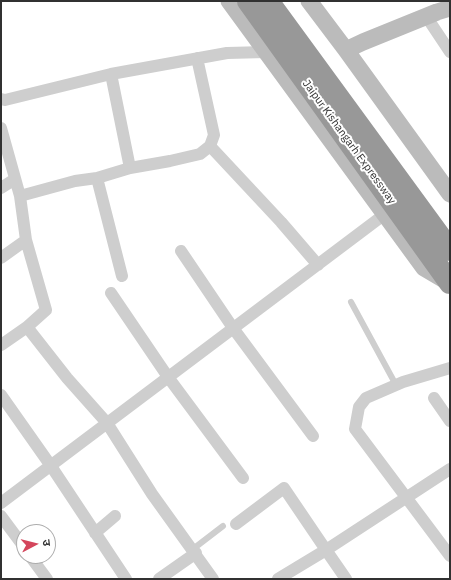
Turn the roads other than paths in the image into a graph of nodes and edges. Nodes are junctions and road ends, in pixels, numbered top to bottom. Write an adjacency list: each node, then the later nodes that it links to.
1 (229, 1): 8 (street)
2 (248, 1): 28 (highway, Jaipur Kishangarh Expressway)
3 (268, 1): 23 (highway, Jaipur Kishangarh Expressway)
4 (309, 1): 7 (street)
5 (450, 8): 6 (street)
6 (426, 16): 7 (street); 9 (street)
7 (346, 50): 19 (street)
8 (266, 52): 10 (street); 21 (street)
9 (450, 52)
10 (197, 58): 11 (street); 14 (street)
11 (111, 74): 12 (street); 15 (street)
12 (1, 99)
13 (1, 128): 17 (street)
14 (210, 146): 15 (street); 26 (street)
15 (130, 168): 16 (street)
16 (97, 178): 20 (street); 27 (street)
17 (15, 179): 18 (street); 20 (street)
18 (1, 188)
19 (450, 194)
20 (20, 196): 22 (street)
21 (385, 214): 26 (street); 28 (street)
22 (26, 240): 25 (street); 31 (street)
23 (450, 250)
24 (181, 251): 32 (street)
25 (1, 258)
26 (318, 265): 32 (street)
27 (122, 276)
28 (450, 283)
29 (111, 293): 35 (street)
30 (351, 302): 36 (lane)
31 (27, 327): 33 (street); 41 (street)
32 (233, 328): 35 (street); 42 (street)
33 (1, 345)
34 (450, 368): 36 (street)
35 (168, 377): 41 (street); 45 (street)
36 (396, 385): 46 (street)
37 (1, 395): 39 (street)
38 (434, 398): 40 (street)
39 (5, 411): 43 (street)
40 (450, 421)
41 (107, 423): 43 (street); 55 (street)
42 (313, 436)
43 (51, 466): 47 (street); 52 (street)
44 (450, 469): 46 (street)
45 (243, 478)
46 (407, 498): 54 (street); 56 (street)
47 (1, 503)
48 (1, 516): 53 (street)
49 (115, 516): 52 (street)
50 (236, 524): 54 (street)
51 (223, 526): 55 (lane)
52 (95, 532): 59 (street)
53 (16, 536)
54 (326, 550): 62 (street); 63 (street)
55 (194, 551): 60 (street); 61 (street)
56 (450, 556)
57 (36, 564): 58 (street)
58 (47, 579)
59 (126, 579)
60 (159, 579)
61 (214, 579)
62 (278, 579)
63 (346, 579)

